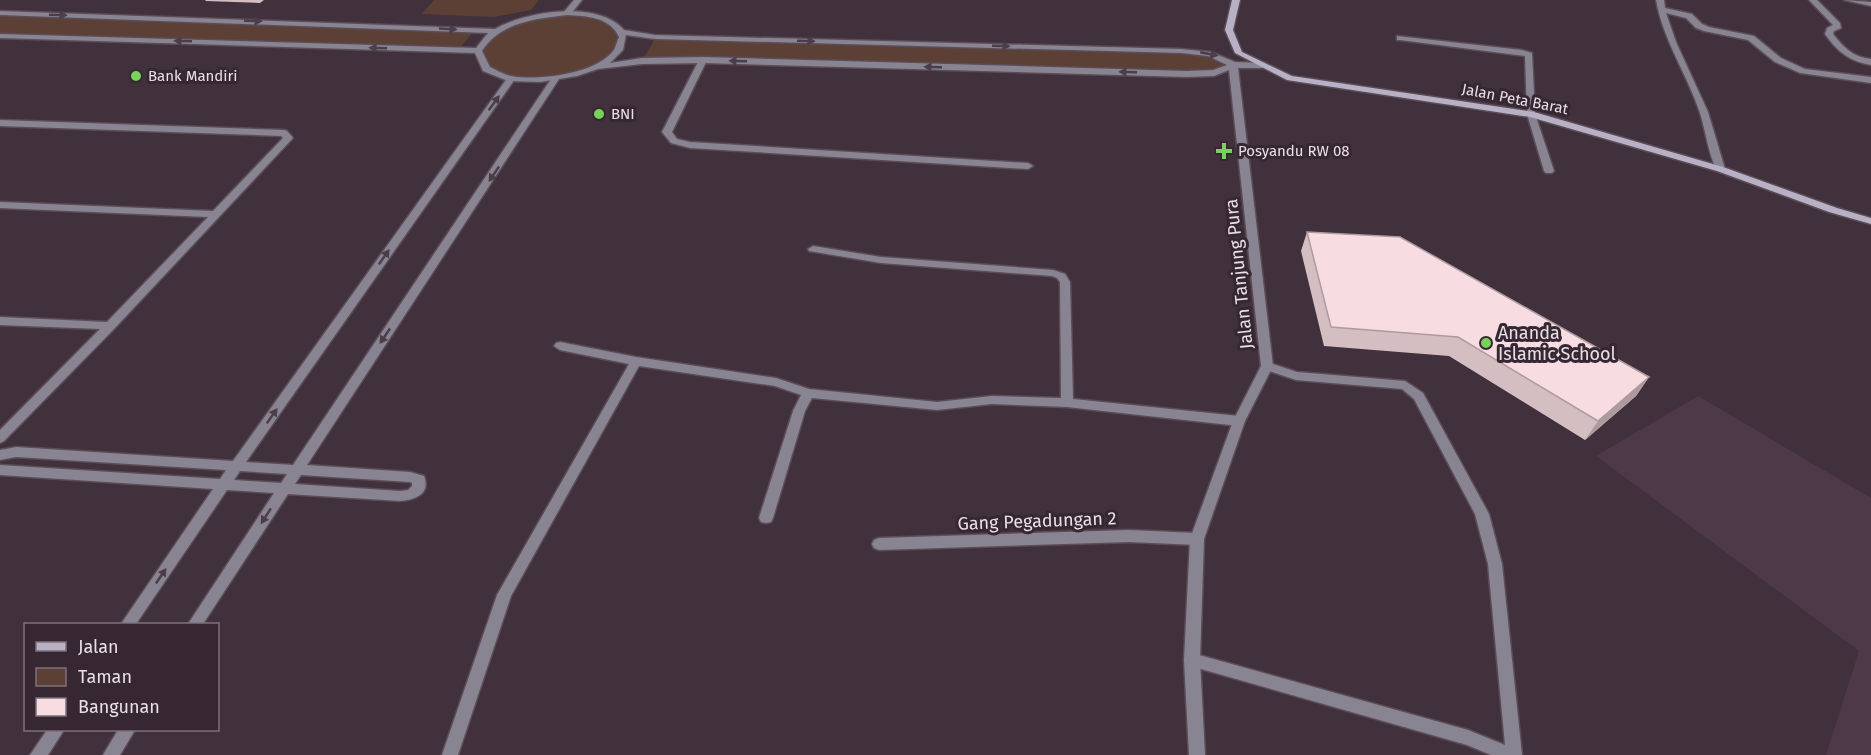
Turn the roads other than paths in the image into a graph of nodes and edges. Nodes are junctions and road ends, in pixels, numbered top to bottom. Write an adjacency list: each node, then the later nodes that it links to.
1 (578, 0): 7 (street)
2 (1236, 0): 18 (main road, Jalan Peta Barat)
3 (1813, 0): 16 (street)
4 (1848, 0): 6 (street)
5 (1661, 4): 23 (street); 27 (street)
6 (1871, 4)
7 (567, 13): 9 (street); 10 (street)
8 (0, 14): 9 (street, one-way to 9)
9 (496, 31): 14 (street)
10 (622, 32): 13 (street, one-way to 13); 19 (street)
11 (0, 36): 14 (street, one-way to 11)
12 (1400, 38): 24 (street)
13 (1069, 48): 17 (street, one-way to 17); 20 (street)
14 (478, 51): 21 (street)
15 (703, 60): 19 (street); 20 (street, one-way to 15); 26 (street)
16 (1871, 62)
17 (1233, 65): 18 (street); 20 (street, one-way to 20); 37 (street, Jalan Tanjung Pura)
18 (1262, 65): 24 (main road, Jalan Peta Barat)
19 (596, 67): 22 (street)
20 (1071, 70)
21 (511, 79): 22 (street); 43 (street, one-way to 21)
22 (555, 79): 44 (street, one-way to 44)
23 (1871, 80)
24 (1531, 114): 27 (main road, Jalan Peta Barat); 28 (street)
25 (0, 123): 30 (street)
26 (1028, 166)
27 (1720, 169): 31 (main road, Jalan Peta Barat)
28 (1550, 171)
29 (0, 205): 30 (street)
30 (217, 214): 34 (street)
31 (1871, 220)
32 (813, 249): 39 (street)
33 (0, 321): 34 (street)
34 (110, 326): 41 (street)
35 (560, 346): 36 (street)
36 (636, 361): 38 (street); 58 (street)
37 (1267, 366): 40 (street, Jalan Tanjung Pura); 60 (street)
38 (808, 393): 39 (street); 48 (street)
39 (1067, 403): 40 (street)
40 (1239, 421): 49 (street, Jalan Tanjung Pura)
41 (0, 438)
42 (0, 455): 43 (street)
43 (237, 465): 44 (street); 46 (street)
44 (296, 469): 47 (street); 47 (street)
45 (0, 470): 46 (street)
46 (224, 483): 47 (street); 51 (street, one-way to 46)
47 (284, 488): 52 (street, one-way to 52)
48 (766, 518)
49 (1197, 539): 50 (street, Gang Pegadungan 2); 53 (street, Jalan Tanjung Pura)
50 (879, 544)
51 (129, 623)
52 (196, 623)
53 (1192, 660): 59 (street, Jalan Tanjung Pura); 60 (street)
54 (55, 731): 56 (street)
55 (127, 731): 57 (street)
56 (38, 755)
57 (111, 755)
58 (450, 755)
59 (1197, 755)
60 (1512, 755)

